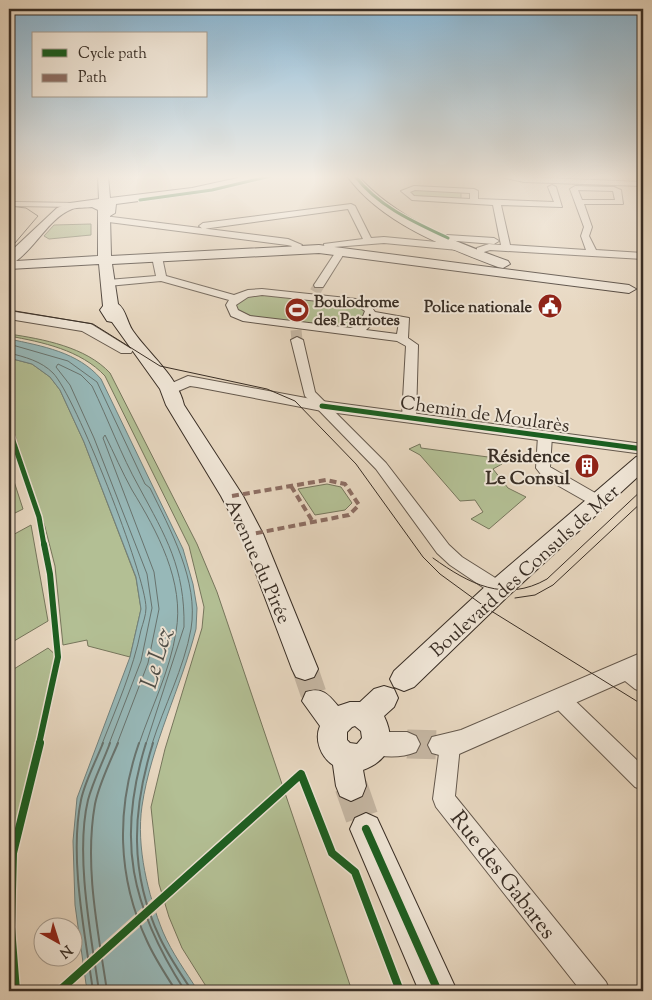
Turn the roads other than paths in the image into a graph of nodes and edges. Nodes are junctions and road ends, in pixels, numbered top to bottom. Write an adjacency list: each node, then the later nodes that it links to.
1 (49, 222): 19 (main road)
2 (104, 223): 21 (main road)
3 (134, 223): 9 (street)
4 (225, 223): 9 (street)
5 (359, 223): 11 (street)
6 (416, 223): 10 (main road)
7 (501, 223): 12 (street)
8 (586, 223): 16 (street)
9 (194, 230): 13 (street)
10 (442, 237): 12 (street); 15 (main road)
11 (368, 241): 14 (street); 15 (street)
12 (505, 244): 15 (street); 16 (street)
13 (294, 250): 14 (main road); 18 (main road)
14 (329, 250): 23 (main road); 27 (street)
15 (476, 253): 23 (main road)
16 (592, 253): 17 (street)
17 (643, 256)
18 (157, 257): 21 (main road); 24 (street)
19 (27, 258): 20 (main road); 21 (main road); 22 (main road)
20 (9, 259)
21 (104, 259): 25 (main road)
22 (9, 265)
23 (488, 265): 26 (main road)
24 (161, 278): 25 (street); 28 (street)
25 (108, 284): 29 (main road)
26 (636, 290)
27 (315, 291): 28 (street); 30 (street)
28 (235, 299): 33 (street)
29 (111, 307): 35 (main road); 36 (main road, Avenue du Pirée)
30 (370, 314): 32 (street); 34 (street)
31 (9, 315): 35 (street, Avenue du Pirée)
32 (352, 331): 33 (street); 34 (street)
33 (297, 332): 37 (street)
34 (402, 338): 38 (street)
35 (126, 350): 36 (main road, Avenue du Pirée)
36 (172, 398): 37 (street, Chemin de Moularès); 44 (main road, Avenue du Pirée)
37 (322, 406): 38 (street, Chemin de Moularès); 43 (street)
38 (409, 417): 39 (street, Chemin de Moularès)
39 (545, 436): 40 (street, Chemin de Moularès); 42 (street)
40 (643, 449)
41 (643, 461): 42 (main road, Boulevard des Consuls de Mer)
42 (599, 502): 43 (main road, Boulevard des Consuls de Mer)
43 (499, 589): 46 (main road, Boulevard des Consuls de Mer)
44 (305, 669)
45 (639, 671): 47 (street)
46 (404, 679)
47 (561, 700): 52 (street); 54 (street)
48 (316, 701): 49 (main road)
49 (335, 723): 50 (main road); 53 (main road)
50 (376, 744): 51 (street); 53 (main road)
51 (407, 744)
52 (446, 745): 58 (street, Rue des Gabares)
53 (350, 757): 55 (main road)
54 (643, 780)
55 (351, 786)
56 (366, 829): 57 (main road)
57 (438, 991)
58 (597, 991)

